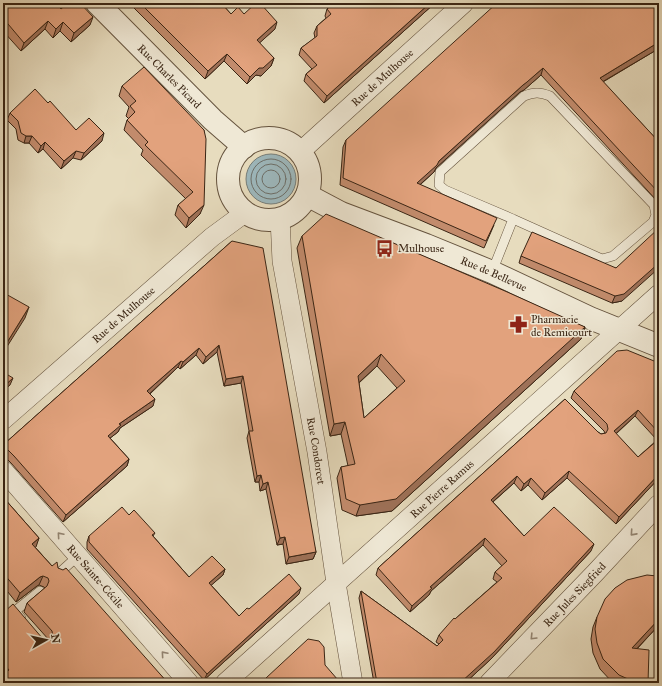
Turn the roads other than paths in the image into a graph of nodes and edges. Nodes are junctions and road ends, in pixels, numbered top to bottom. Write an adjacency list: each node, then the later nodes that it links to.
1 (97, 3): 3 (street, Rue Charles Picard)
2 (464, 3): 4 (street, Rue de Mulhouse)
3 (244, 146): 4 (street); 6 (street)
4 (300, 152): 5 (street)
5 (307, 195): 7 (street); 9 (street, Rue de Bellevue)
6 (246, 212): 7 (street); 13 (street, Rue de Mulhouse)
7 (280, 218): 18 (street, Rue Condorcet)
8 (513, 219): 8 (lane); 9 (lane)
9 (492, 272): 11 (street, Rue de Bellevue)
10 (659, 294): 11 (street, Rue Pierre Ramus)
11 (619, 330): 12 (street, Rue de Bellevue); 18 (street, Rue Pierre Ramus)
12 (659, 346)
13 (3, 420)
14 (3, 470): 16 (street, Rue Sainte-Cécile, one-way to 14)
15 (659, 504): 24 (street, Rue Jules Siegfried, one-way to 24)
16 (78, 556): 17 (lane); 21 (street, Rue Sainte-Cécile, one-way to 16)
17 (59, 573)
18 (336, 583): 22 (street, Rue Pierre Ramus); 23 (street, Rue Condorcet)
19 (40, 591): 20 (lane)
20 (25, 622)
21 (189, 683)
22 (225, 683)
23 (353, 683)
24 (489, 683)

